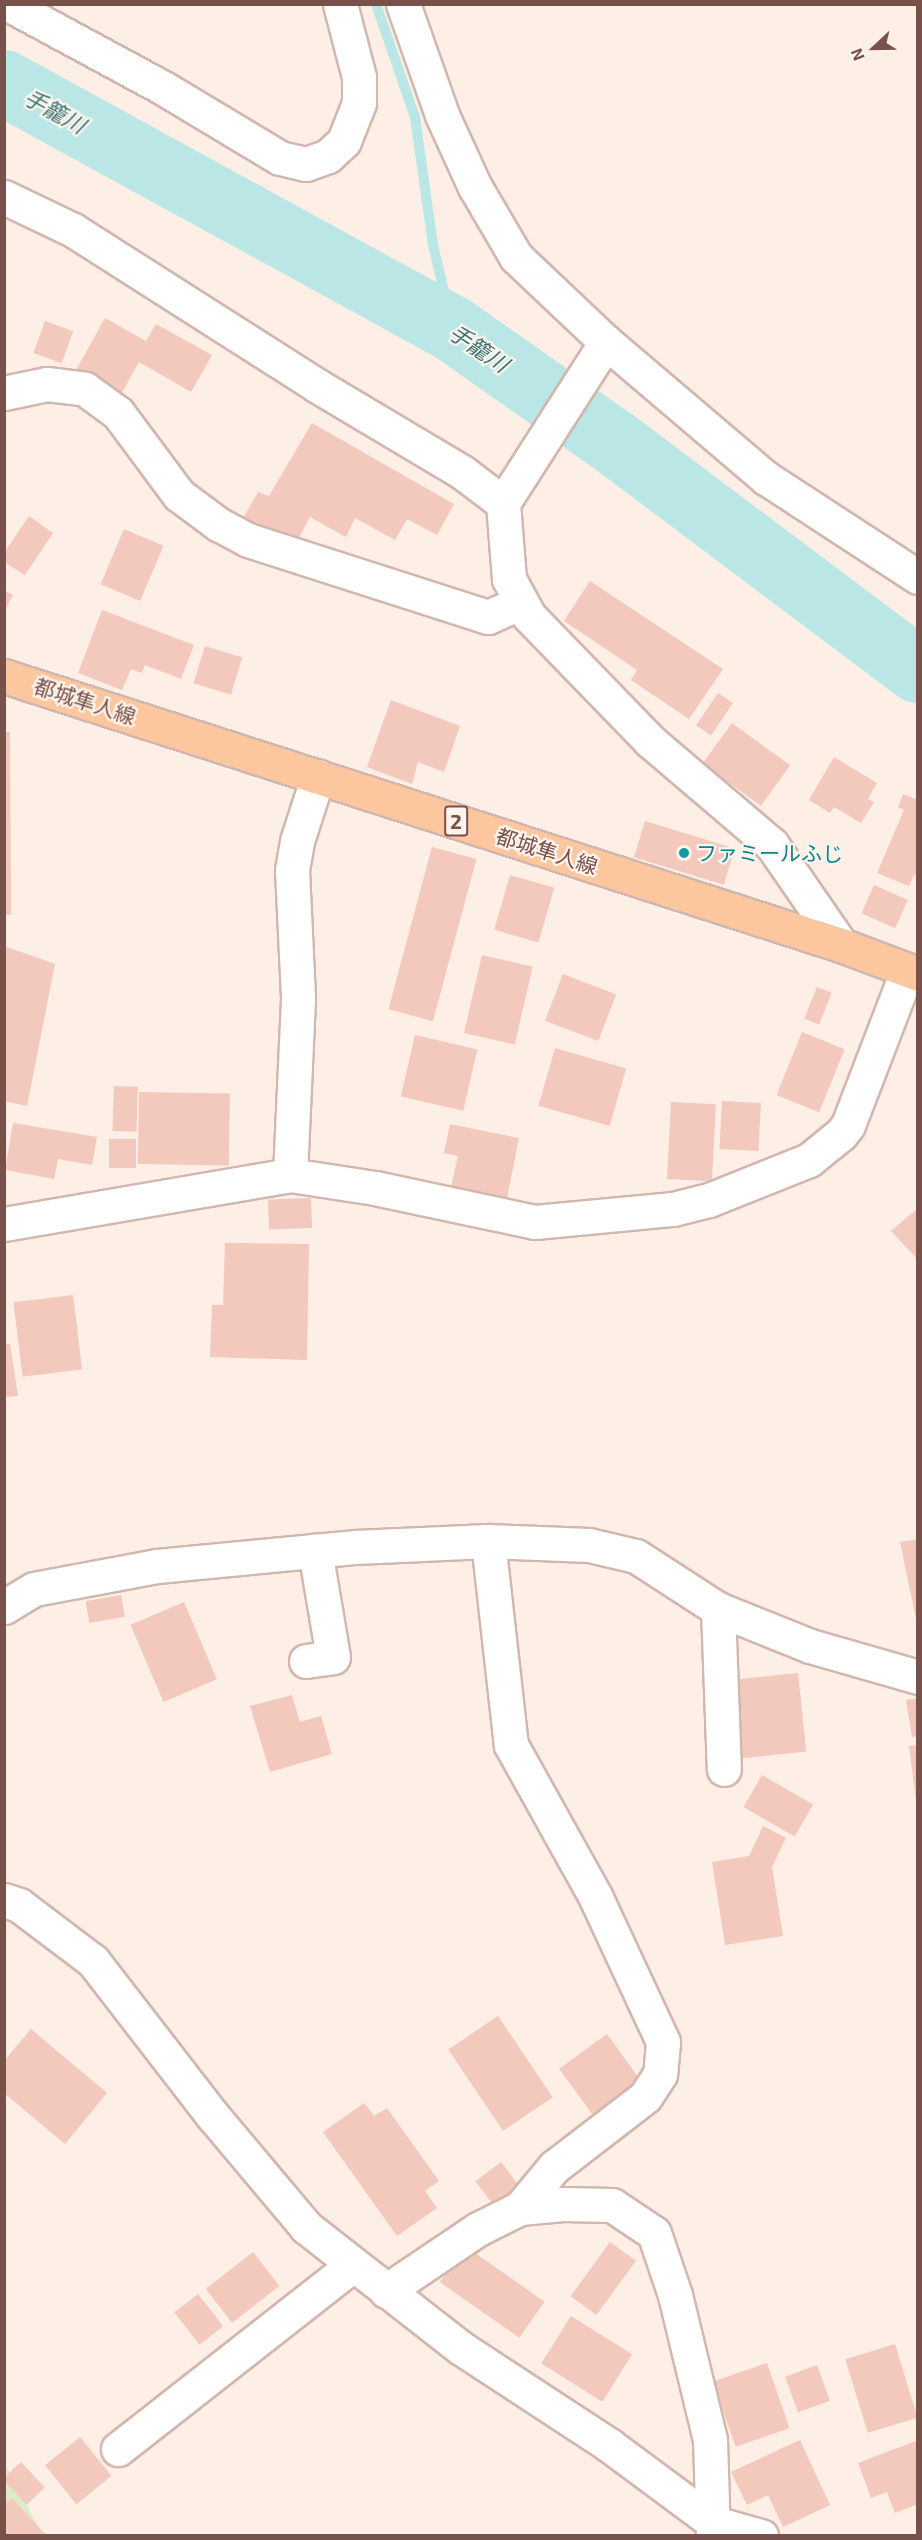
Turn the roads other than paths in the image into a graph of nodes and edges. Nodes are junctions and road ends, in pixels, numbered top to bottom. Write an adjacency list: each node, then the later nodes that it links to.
1 (8, 4): 2 (street)
2 (340, 4)
3 (403, 4): 5 (street)
4 (4, 197): 7 (street)
5 (606, 342): 7 (street); 8 (street)
6 (4, 393): 9 (street)
7 (503, 503): 9 (street)
8 (918, 577)
9 (521, 602): 12 (street)
10 (4, 676): 11 (main road, 都城隼人線 / 2)
11 (318, 777): 12 (main road, 都城隼人線 / 2); 14 (street)
12 (840, 945): 13 (main road, 都城隼人線 / 2)
13 (912, 973): 14 (street)
14 (290, 1175): 15 (street)
15 (4, 1224)
16 (488, 1541): 17 (street); 19 (street); 24 (street)
17 (315, 1551): 18 (street); 20 (street)
18 (4, 1607)
19 (718, 1609): 21 (street); 22 (street)
20 (306, 1661)
21 (918, 1677)
22 (723, 1769)
23 (4, 1900): 25 (street)
24 (520, 2208): 26 (street); 28 (street)
25 (353, 2265): 26 (street); 27 (street)
26 (386, 2291): 28 (street)
27 (118, 2449)
28 (714, 2529): 29 (street)
29 (761, 2535)

